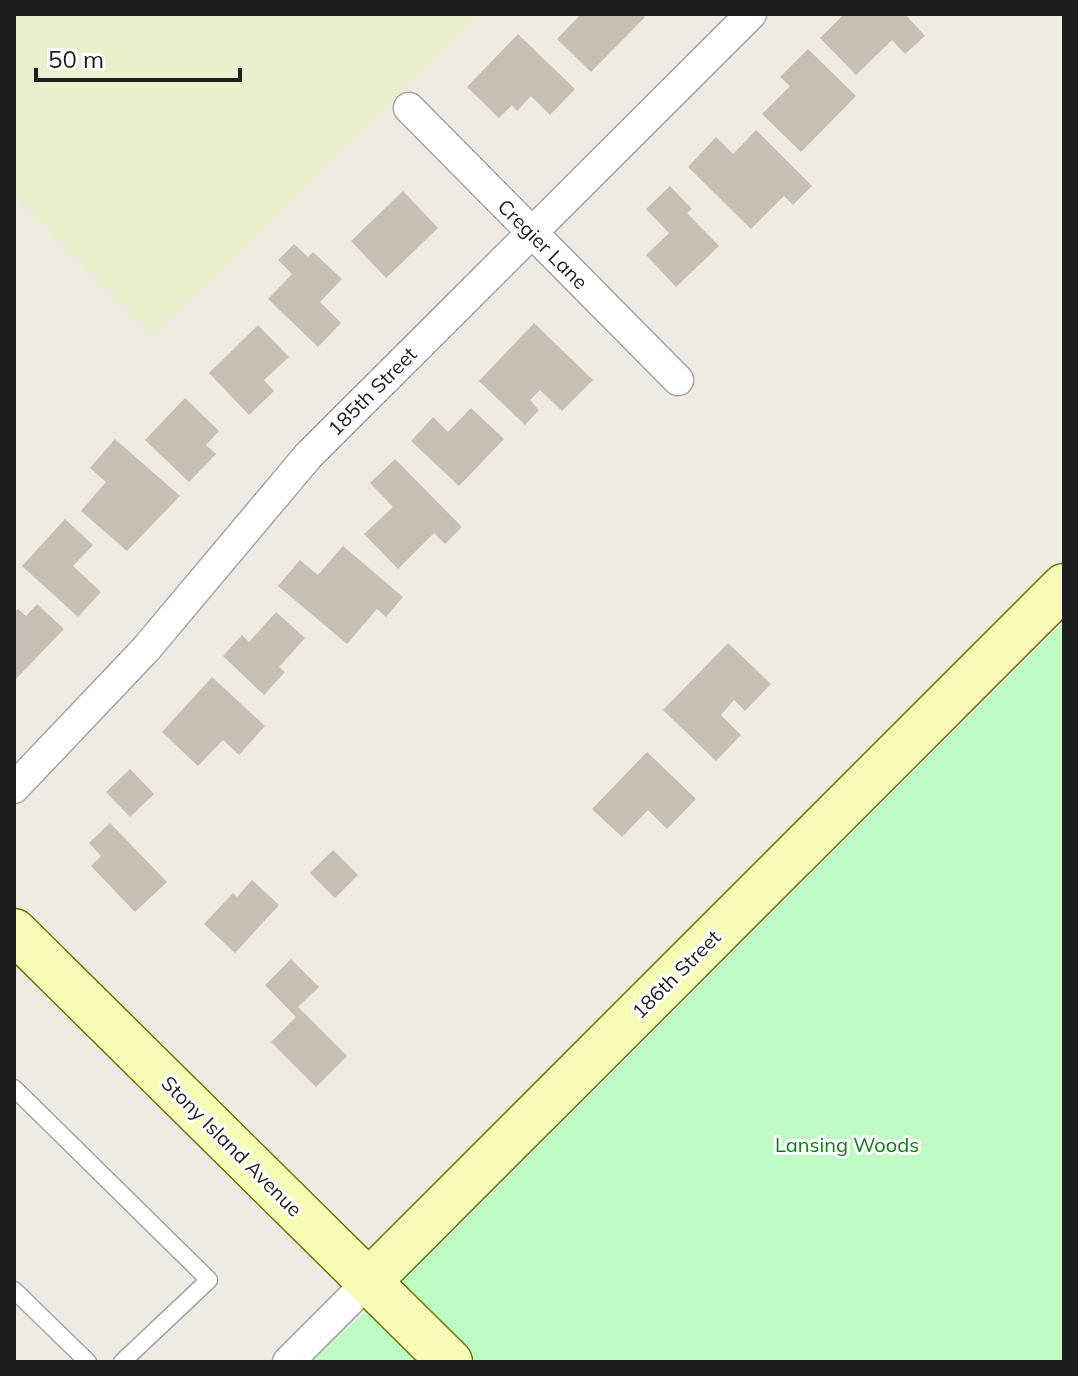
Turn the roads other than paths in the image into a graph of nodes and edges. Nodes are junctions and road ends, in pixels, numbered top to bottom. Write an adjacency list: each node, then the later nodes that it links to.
1 (751, 14): 3 (street, 185th Street)
2 (409, 108): 3 (street, Cregier Lane)
3 (530, 232): 4 (street, Cregier Lane); 6 (street, 185th Street)
4 (678, 380)
5 (1064, 586): 9 (street, 186th Street)
6 (14, 788)
7 (14, 931): 9 (street, Stony Island Avenue)
8 (14, 1088): 12 (lane)
9 (369, 1281): 13 (street, 186th Street); 14 (street, Stony Island Avenue)
10 (16, 1298): 11 (lane)
11 (88, 1362)
12 (122, 1362)
13 (288, 1362)
14 (450, 1362)

